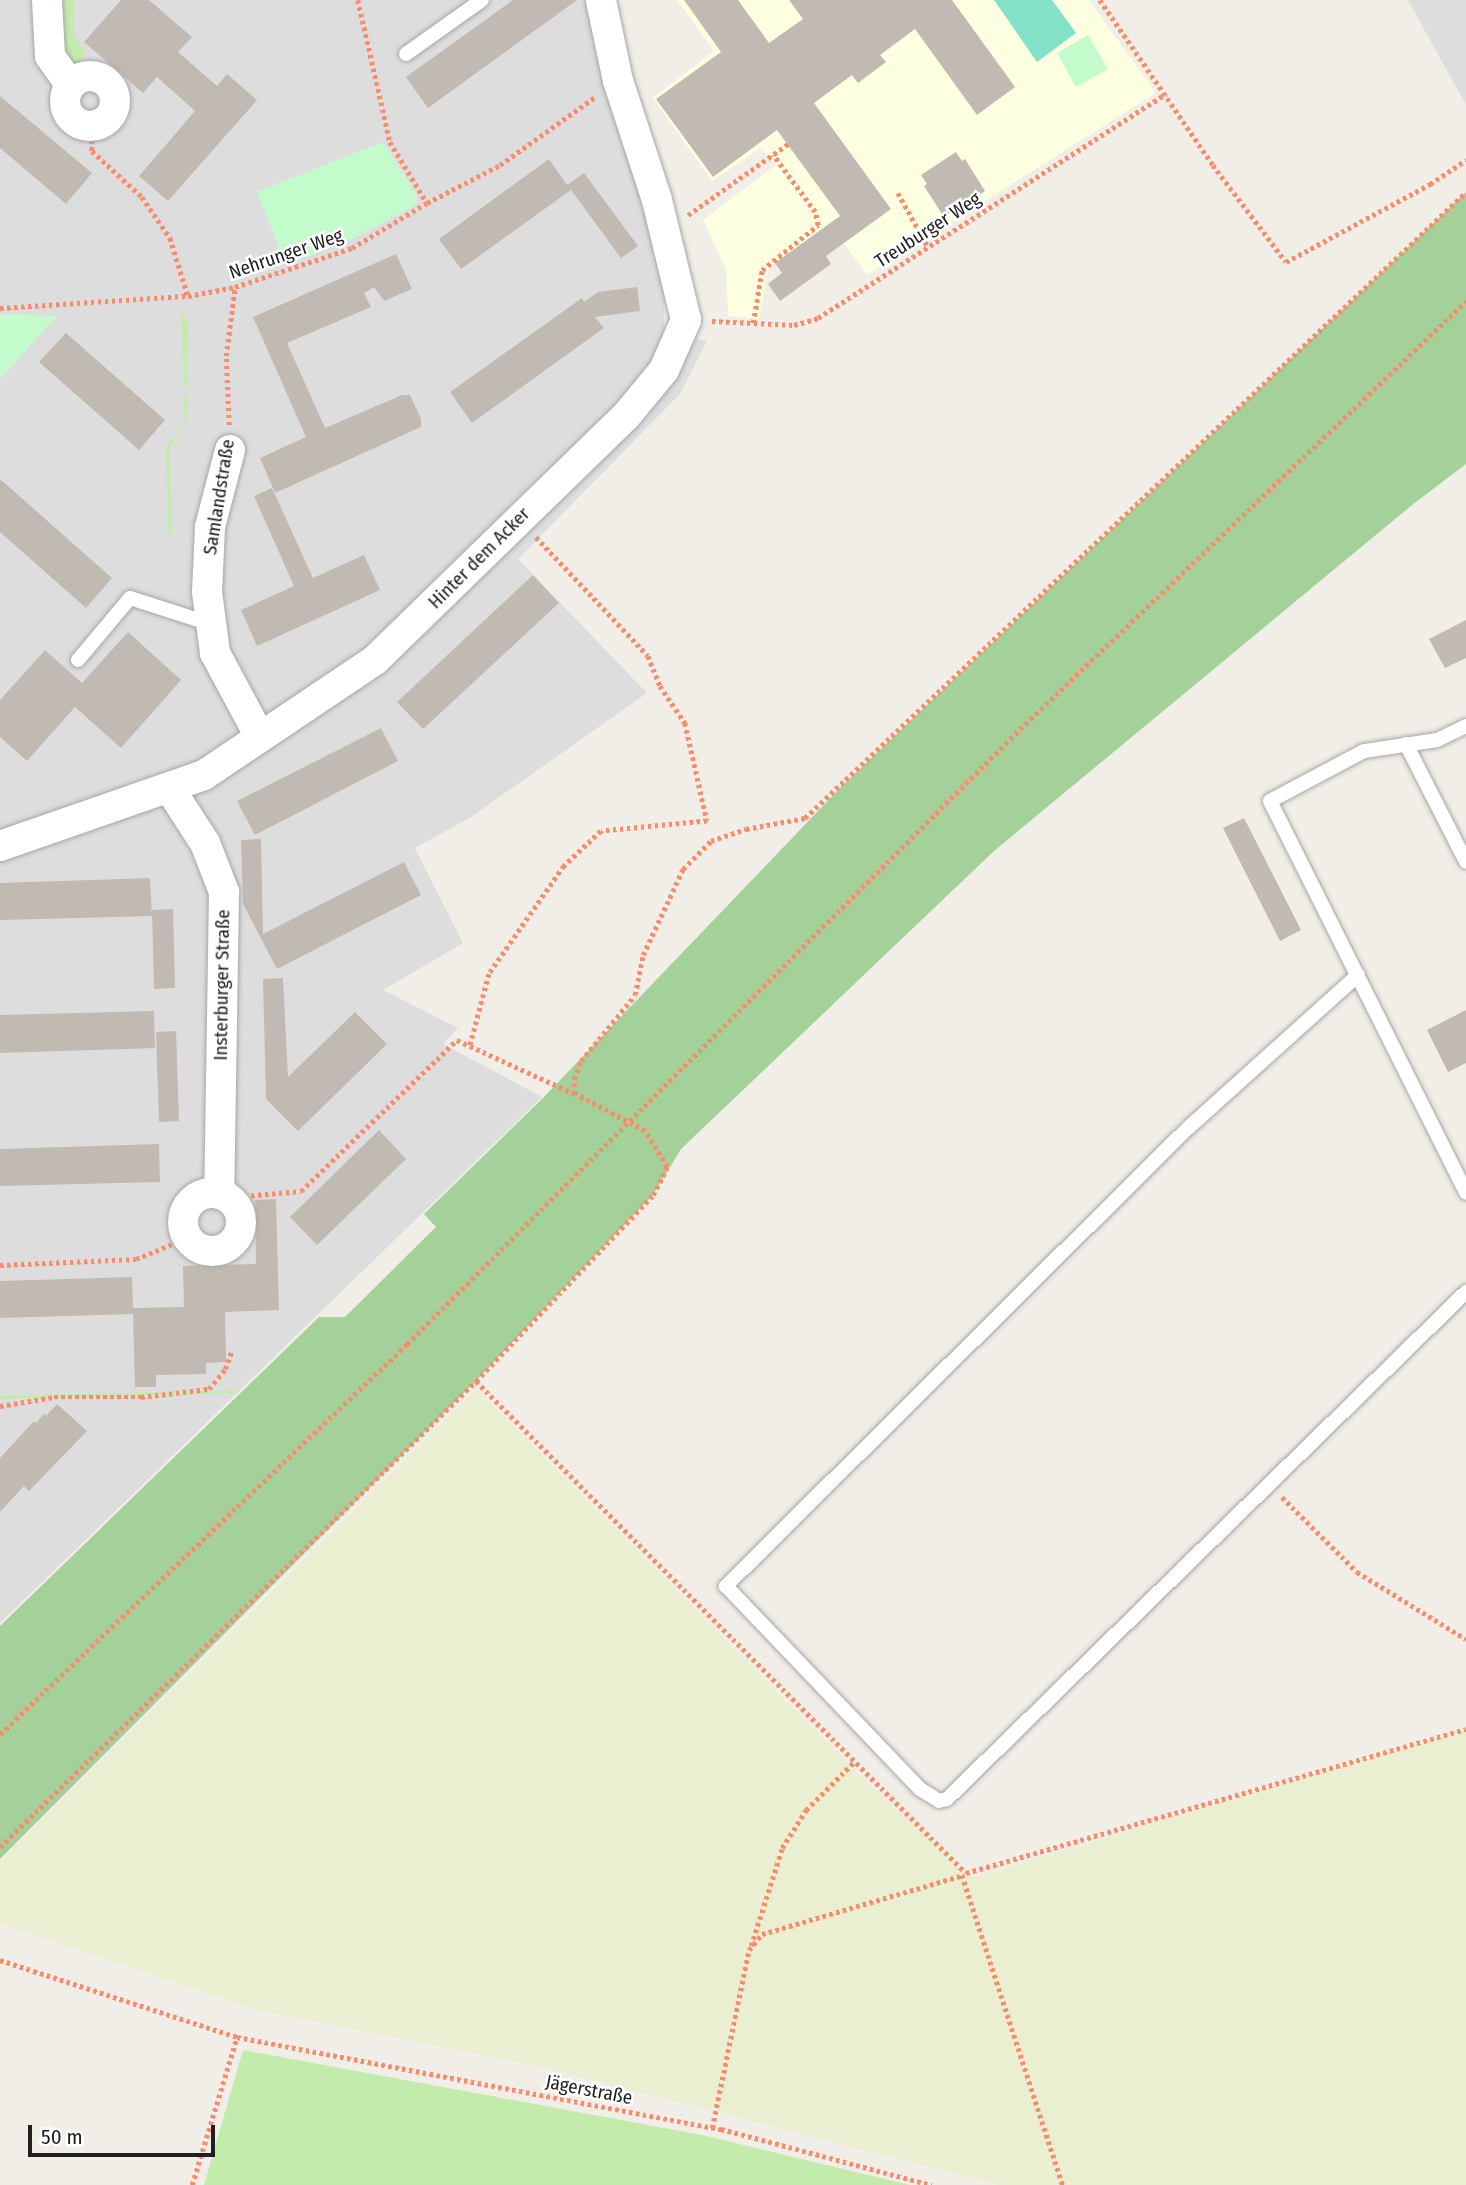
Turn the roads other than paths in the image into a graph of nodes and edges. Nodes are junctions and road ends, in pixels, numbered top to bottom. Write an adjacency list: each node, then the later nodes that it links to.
1 (47, 0): 5 (street)
2 (482, 0): 4 (lane)
3 (601, 0): 10 (street, Hinter dem Acker)
4 (406, 54)
5 (71, 85): 5 (street)
6 (230, 450): 7 (street, Samlandstraße)
7 (211, 625): 8 (lane); 10 (street, Samlandstraße)
8 (78, 660)
9 (1466, 726): 11 (lane)
10 (260, 737): 12 (street, Hinter dem Acker)
11 (1406, 744): 14 (lane); 15 (lane)
12 (170, 789): 13 (street, Hinter dem Acker); 17 (street, Insterburger Straße)
13 (0, 846)
14 (1466, 862)
15 (1358, 975): 16 (lane); 18 (lane)
16 (1466, 1193)
17 (225, 1197): 17 (street, Insterburger Straße)
18 (1466, 1292)

